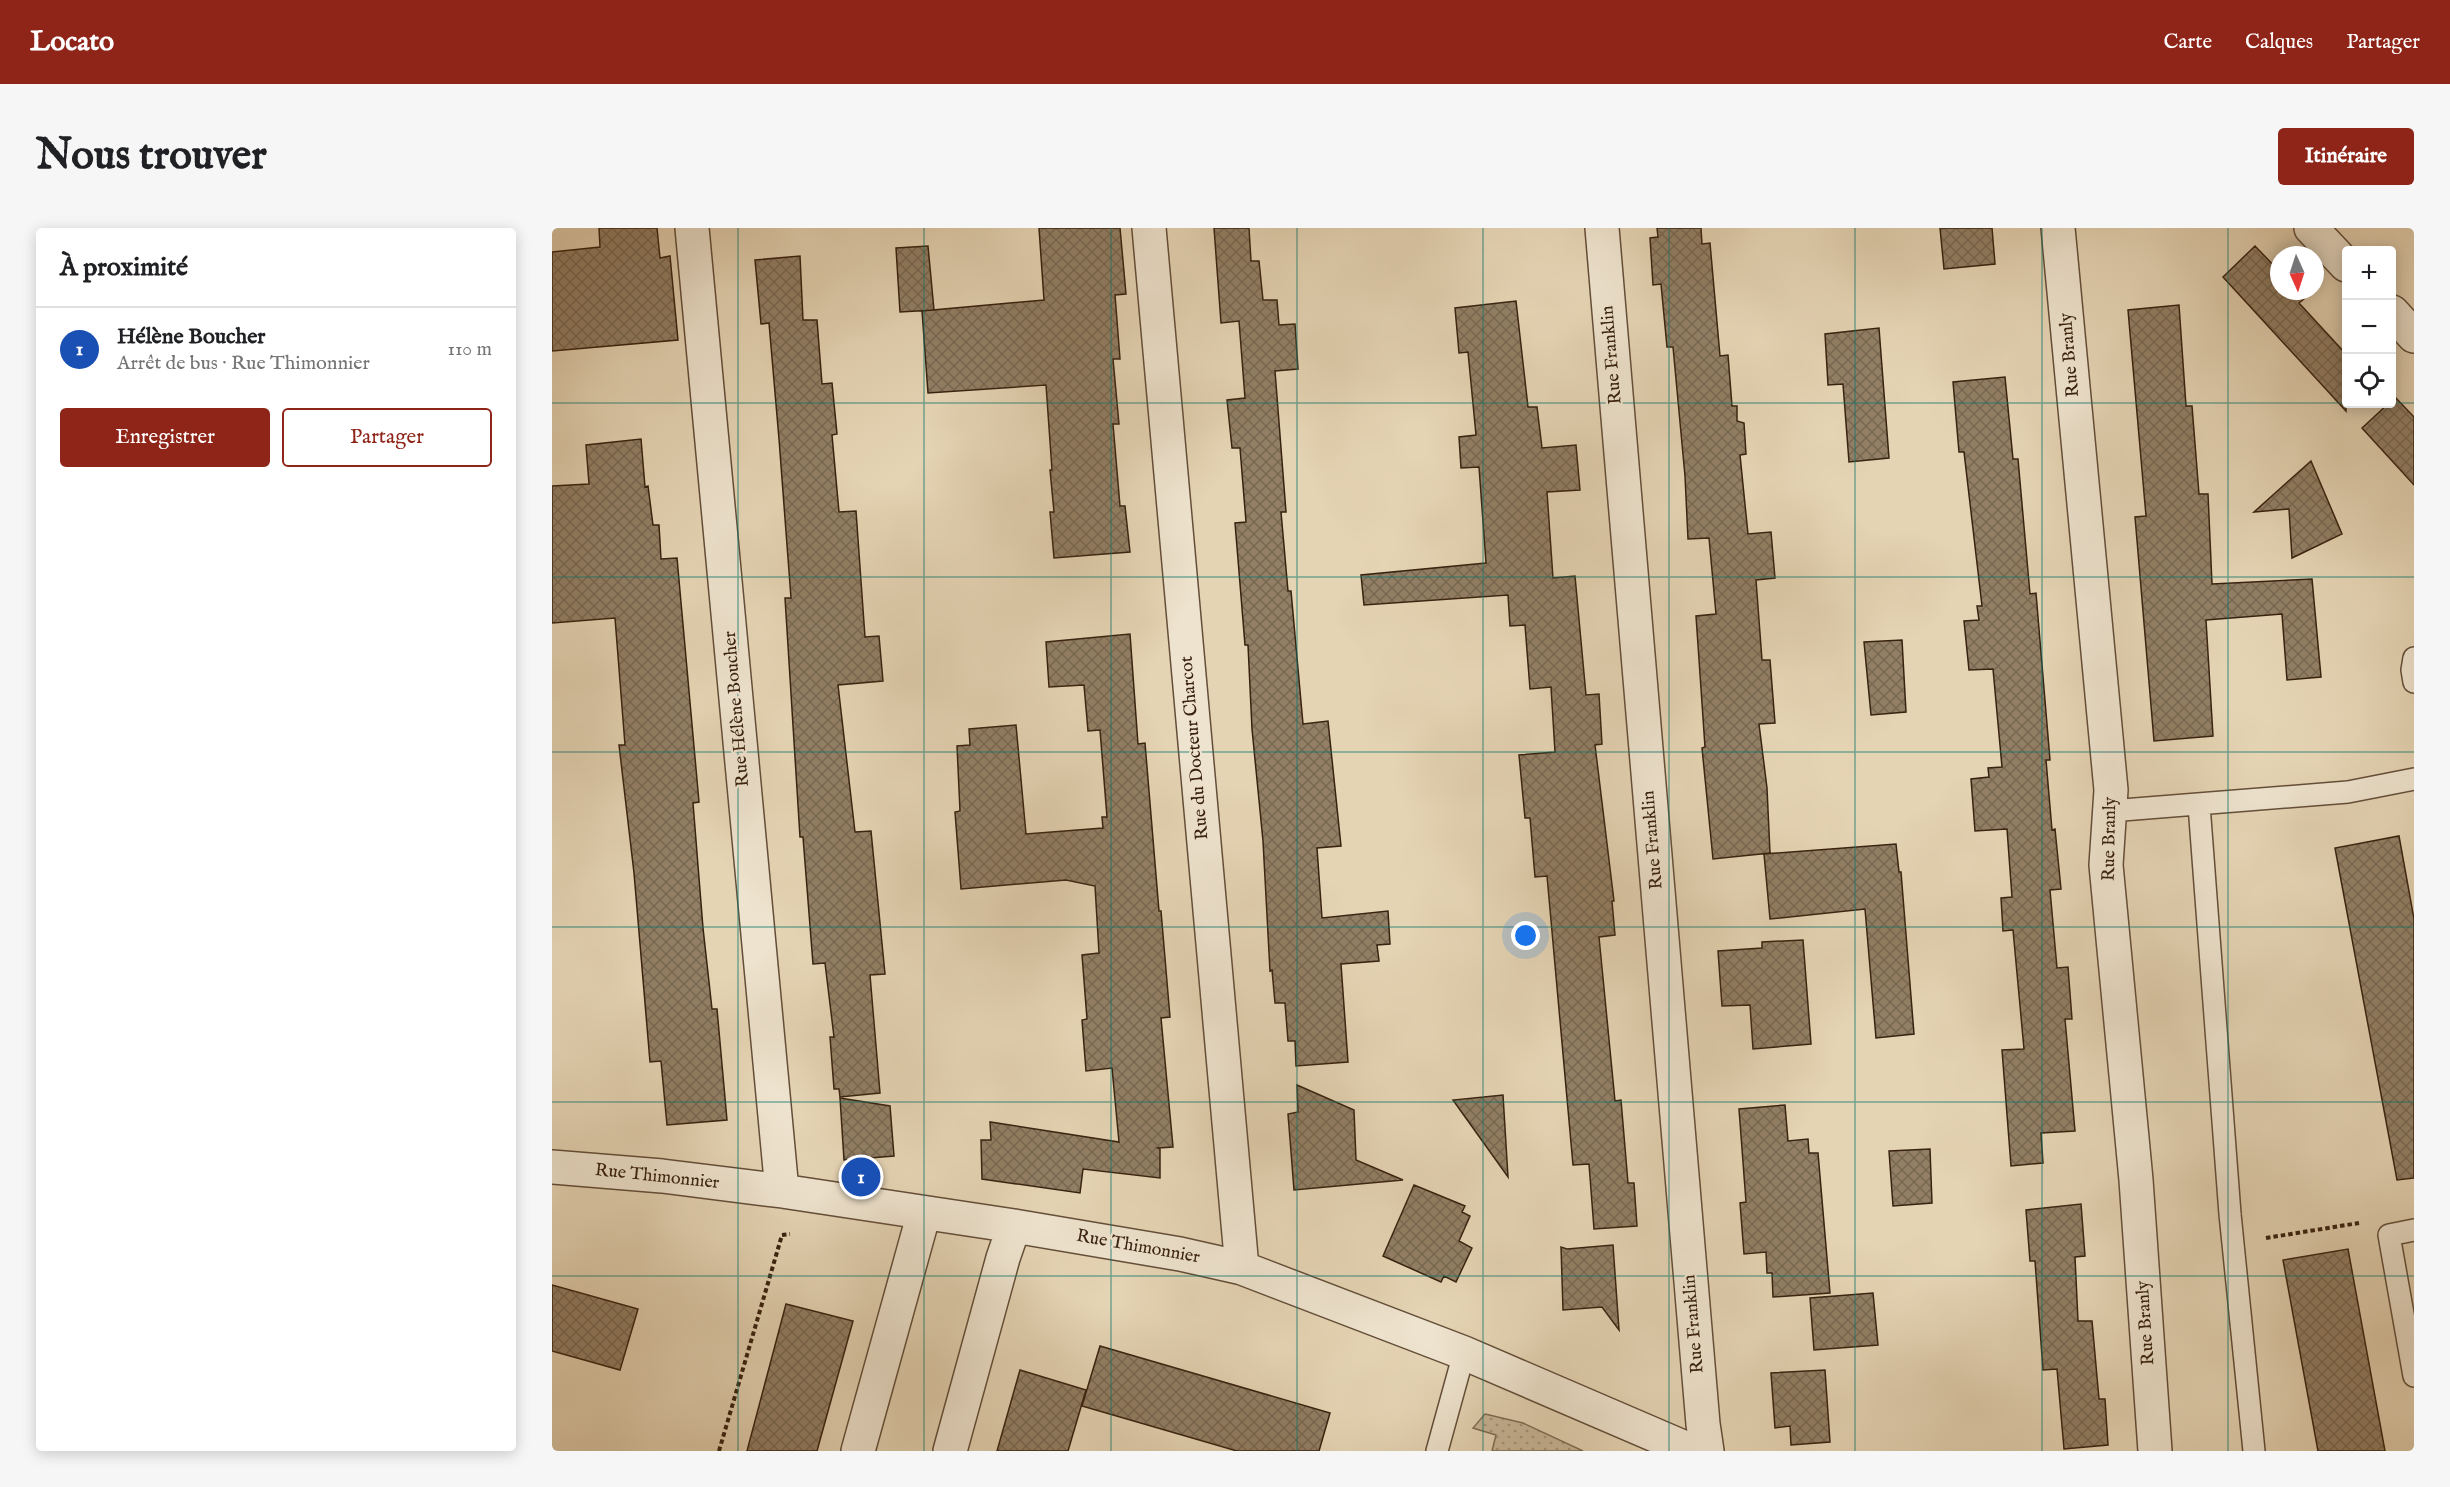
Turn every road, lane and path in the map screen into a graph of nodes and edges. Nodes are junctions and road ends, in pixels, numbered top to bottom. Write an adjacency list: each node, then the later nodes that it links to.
1 (692, 228): 15 (street, Rue Hélène Boucher)
2 (1149, 228): 22 (street, Rue du Docteur Charcot)
3 (1602, 228): 30 (street, Rue Franklin)
4 (2058, 228): 13 (street, Rue Branly)
5 (2311, 228): 6 (street)
6 (2342, 261)
7 (2396, 317): 8 (street)
8 (2414, 336)
9 (2414, 658): 10 (lane)
10 (2414, 682)
11 (2414, 779): 12 (lane)
12 (2199, 805): 13 (lane); 21 (lane)
13 (2110, 811): 31 (street, Rue Branly)
14 (552, 1167): 15 (street, Rue Thimonnier)
15 (782, 1191): 16 (street, Rue Thimonnier)
16 (924, 1213): 17 (street, Rue Thimonnier); 26 (street)
17 (1014, 1226): 22 (street, Rue Thimonnier); 27 (street)
18 (2414, 1230): 20 (lane)
19 (791, 1233): 25 (path)
20 (2389, 1235): 21 (path); 24 (lane)
21 (2233, 1244): 32 (lane)
22 (1242, 1268): 23 (street, Rue Thimonnier)
23 (1464, 1353): 28 (lane); 29 (street, Rue Thimonnier)
24 (2414, 1376)
25 (719, 1451)
26 (858, 1451)
27 (950, 1451)
28 (1437, 1451)
29 (1692, 1451)
30 (1707, 1451)
31 (2155, 1451)
32 (2254, 1451)

